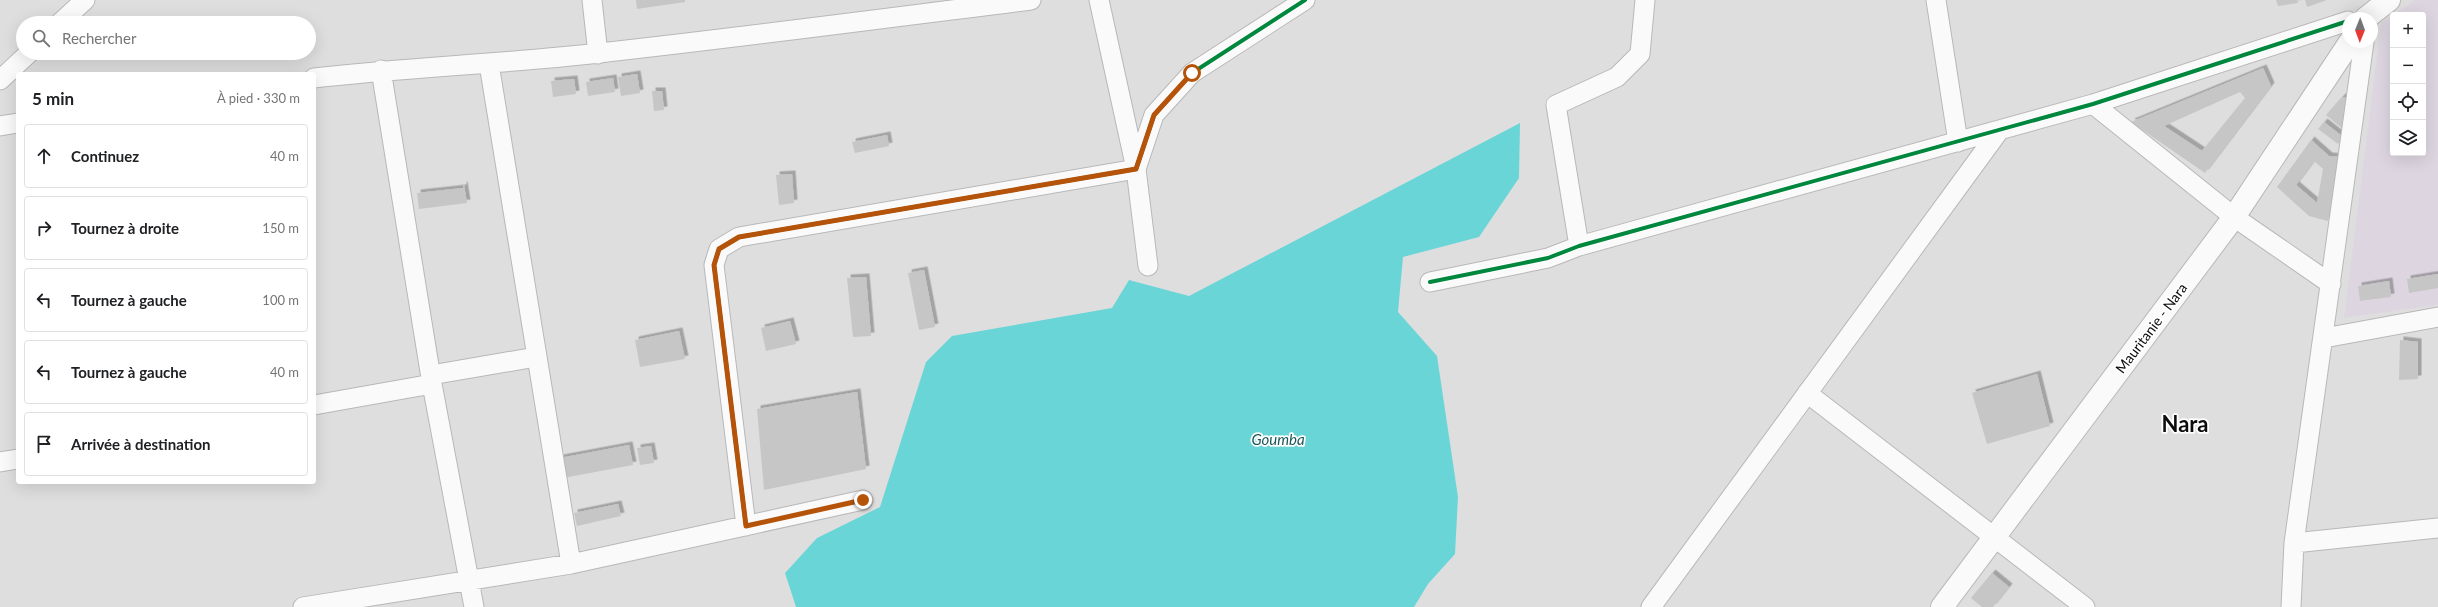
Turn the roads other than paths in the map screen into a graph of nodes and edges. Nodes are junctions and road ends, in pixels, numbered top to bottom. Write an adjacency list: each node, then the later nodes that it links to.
1 (85, 0): 10 (street)
2 (592, 0): 14 (street)
3 (1031, 0): 14 (street)
4 (1100, 0): 25 (street)
5 (1304, 0): 25 (street)
6 (1645, 0): 27 (street)
7 (1936, 0): 24 (street)
8 (2389, 0): 9 (main road)
9 (2370, 12)
10 (68, 16)
11 (2342, 24): 20 (street)
12 (2346, 48): 26 (main road, Mauritanie - Nara)
13 (2363, 48): 30 (street)
14 (598, 54): 16 (street)
15 (21, 60): 19 (street)
16 (489, 64): 17 (street); 33 (street)
17 (381, 70): 18 (street); 34 (street)
18 (316, 78)
19 (0, 80)
20 (2093, 104): 23 (street); 26 (street)
21 (16, 123): 22 (street)
22 (0, 126)
23 (1999, 131): 24 (street); 35 (street)
24 (1958, 142): 27 (street)
25 (1136, 169): 28 (street); 40 (street)
26 (2234, 217): 30 (street); 42 (main road, Mauritanie - Nara)
27 (1579, 246): 29 (street)
28 (1148, 266)
29 (1430, 282)
30 (2331, 284): 32 (street)
31 (2438, 317): 32 (street)
32 (2324, 338): 43 (street)
33 (536, 357): 34 (street); 44 (street)
34 (432, 379): 36 (street); 45 (street)
35 (1807, 393): 42 (street); 48 (street)
36 (316, 405)
37 (16, 459): 38 (street)
38 (0, 462)
39 (863, 500): 40 (street)
40 (746, 526): 44 (street)
41 (2438, 528): 43 (street)
42 (1994, 536): 49 (main road, Mauritanie - Nara); 50 (street)
43 (2294, 543): 51 (street)
44 (571, 564): 45 (street)
45 (469, 580): 46 (street); 47 (street)
46 (303, 607)
47 (474, 607)
48 (1651, 607)
49 (1942, 607)
50 (2085, 607)
51 (2291, 607)

